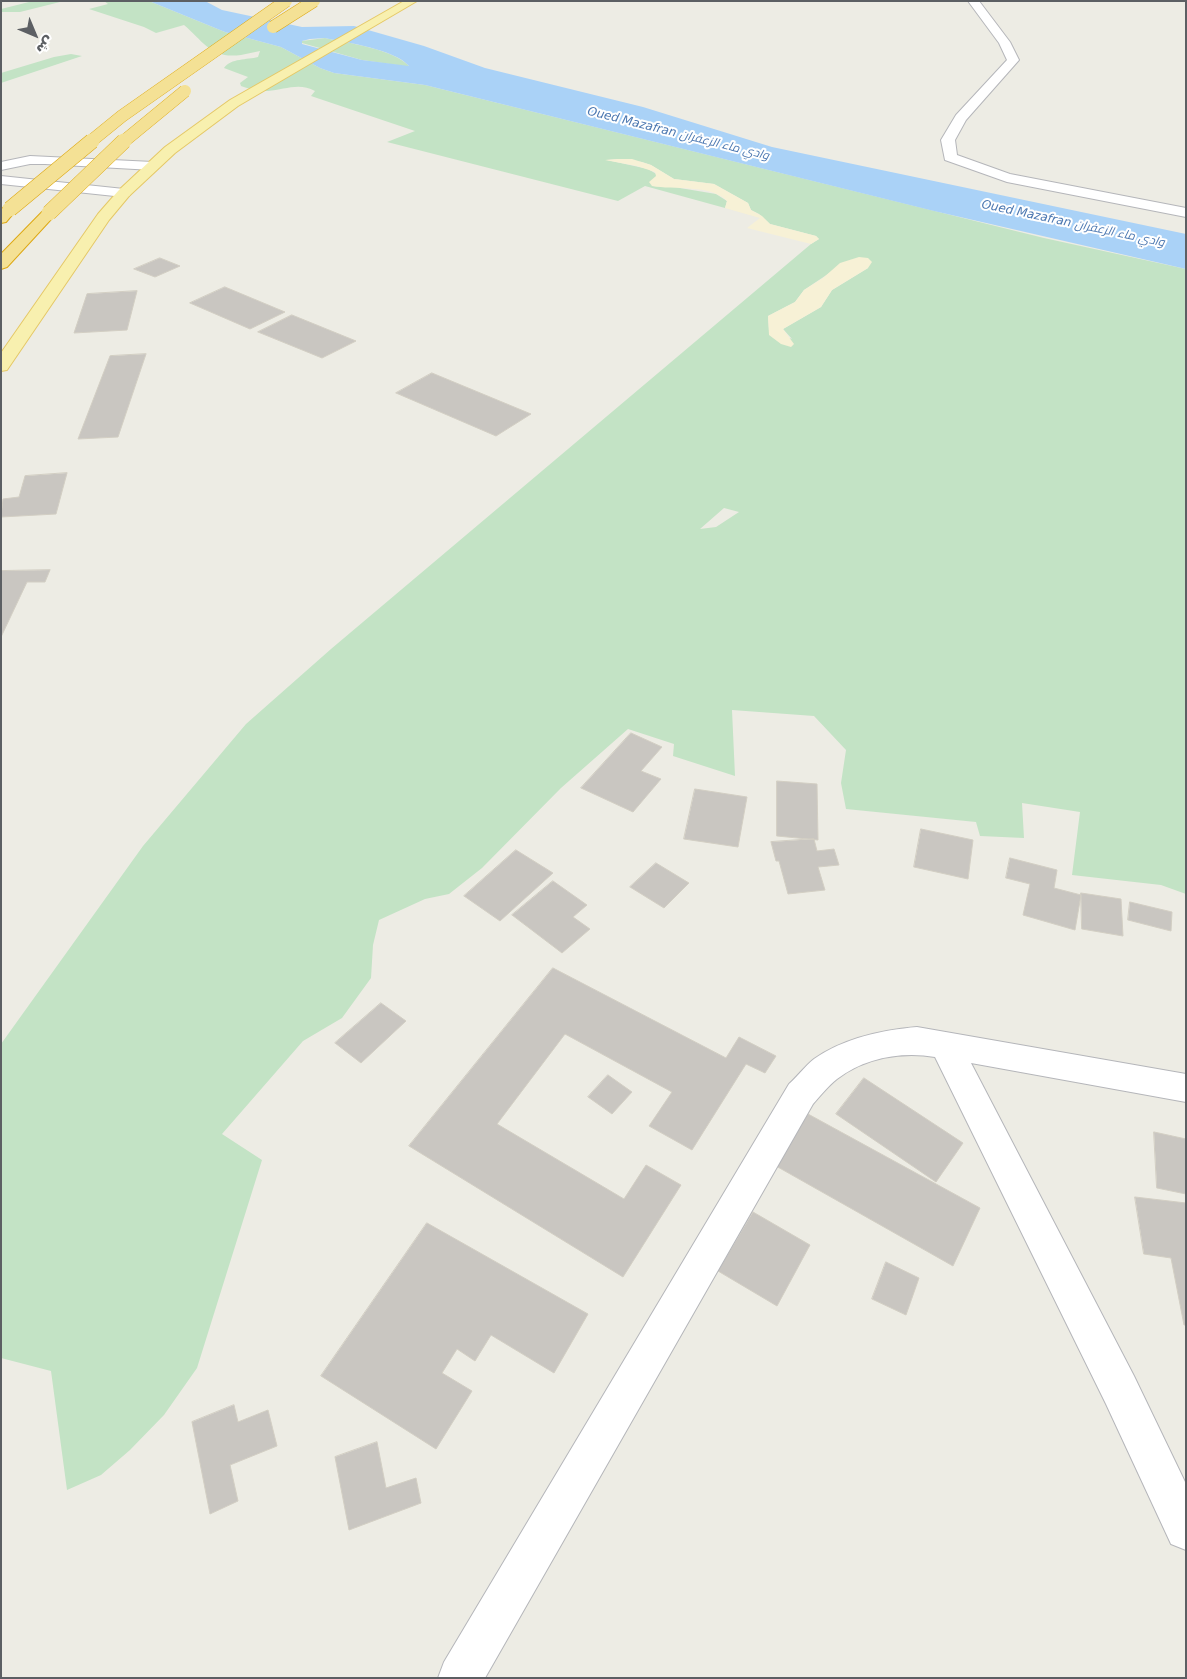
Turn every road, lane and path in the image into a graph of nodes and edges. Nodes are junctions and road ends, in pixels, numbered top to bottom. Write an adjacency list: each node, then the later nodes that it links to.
1 (286, 1): 12 (highway, bridge)
2 (314, 1): 5 (highway, bridge)
3 (412, 1): 8 (main road)
4 (973, 1): 11 (street)
5 (264, 33)
6 (194, 85): 13 (highway, bridge)
7 (1, 166): 8 (street)
8 (153, 166): 10 (main road)
9 (1, 180): 10 (street)
10 (124, 193): 14 (main road)
11 (1186, 213)
12 (6, 214)
13 (1, 264)
14 (1, 366)
15 (945, 1044): 16 (street); 17 (street); 18 (street)
16 (1186, 1088)
17 (1186, 1530)
18 (460, 1678)

